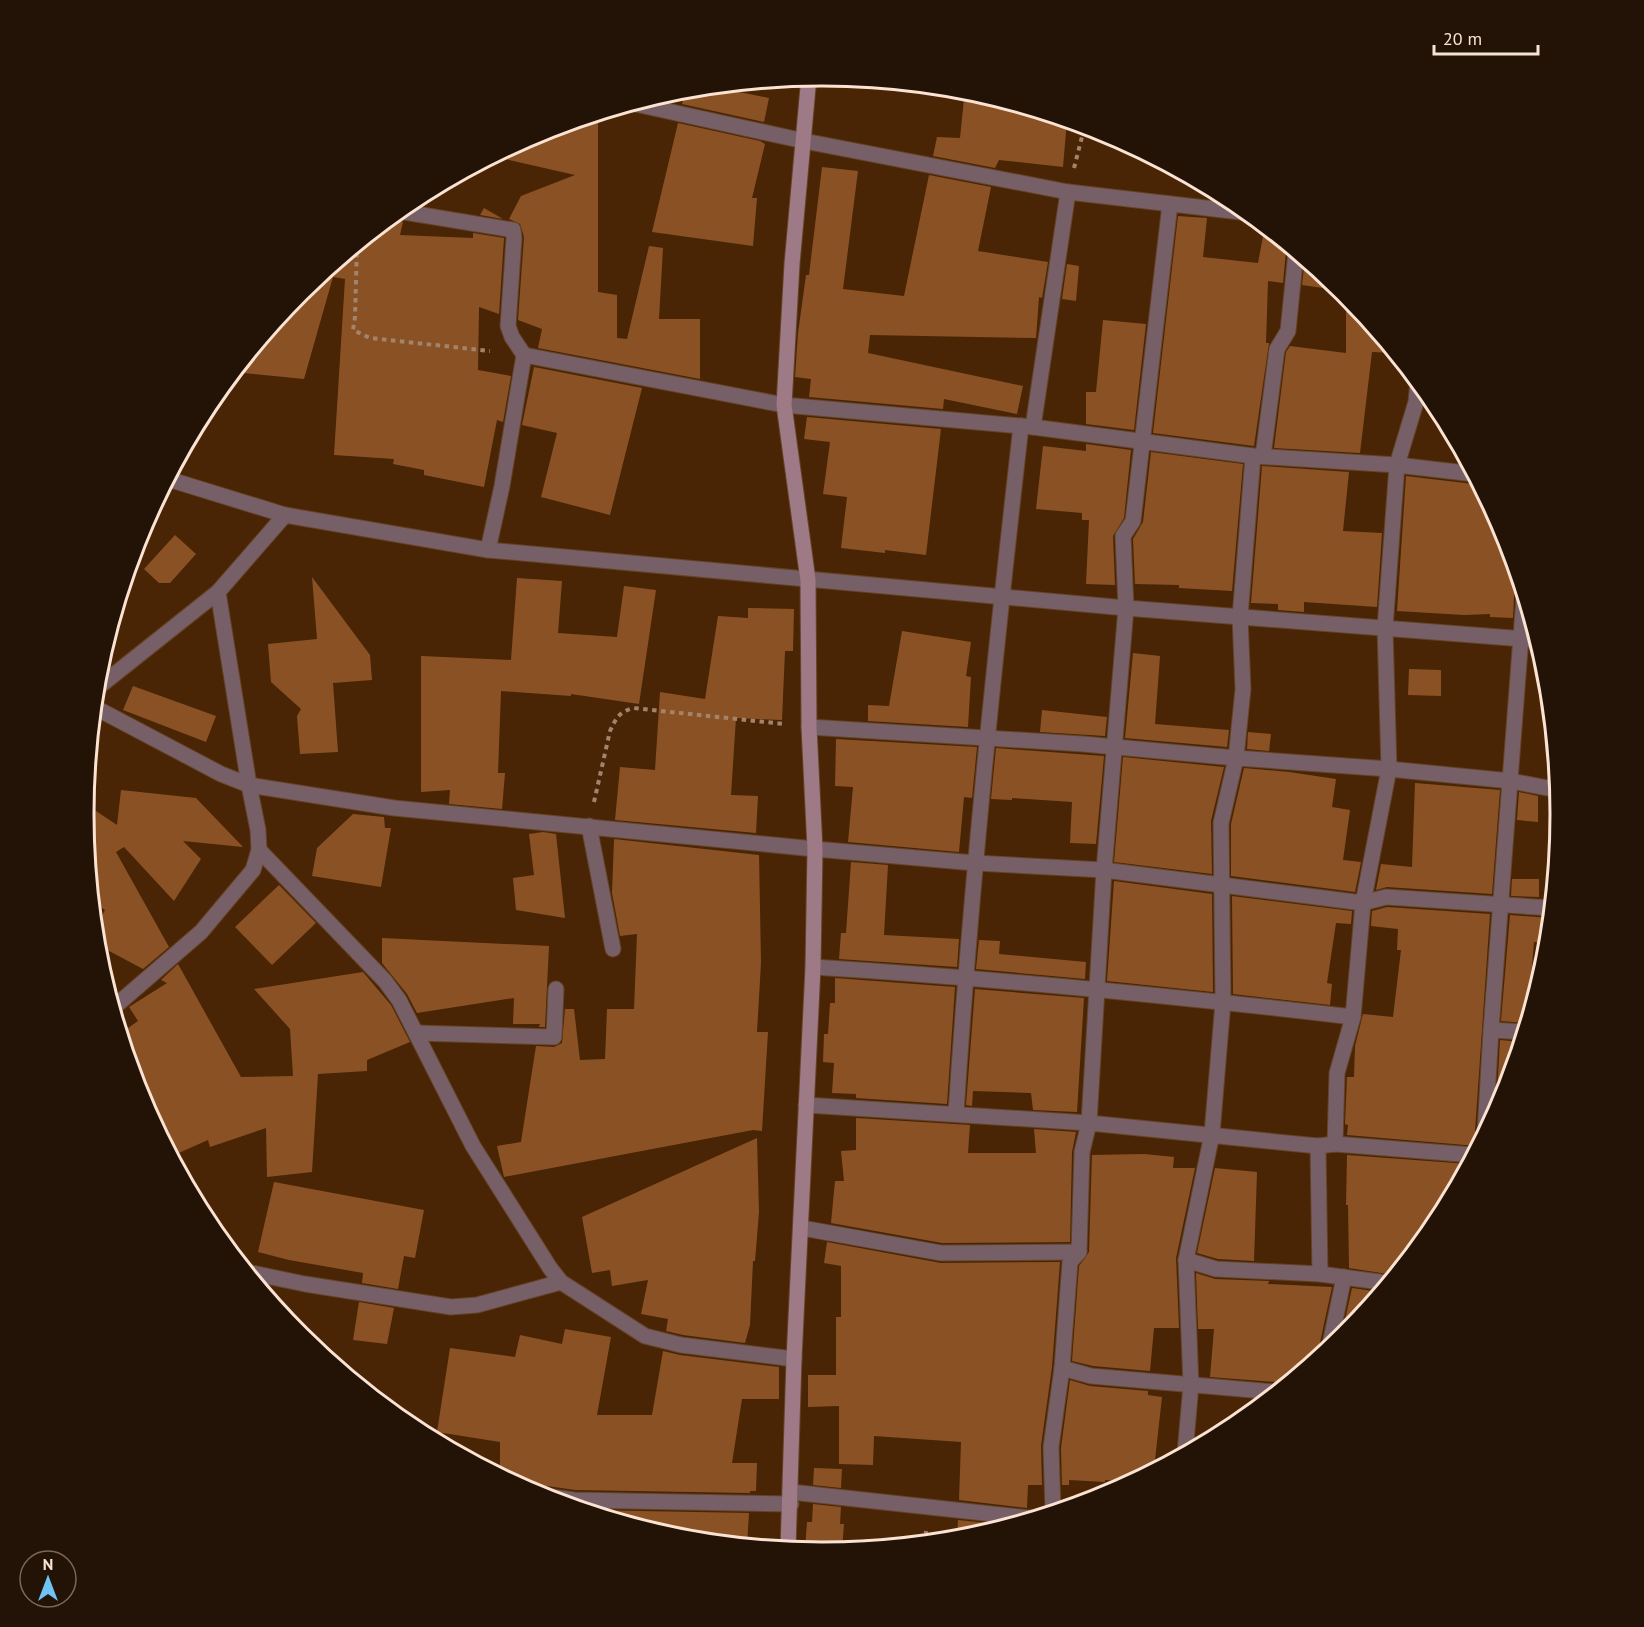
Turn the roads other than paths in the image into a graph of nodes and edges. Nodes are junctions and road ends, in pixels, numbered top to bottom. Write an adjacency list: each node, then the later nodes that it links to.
1 (808, 86): 3 (street)
2 (646, 107): 3 (street)
3 (804, 141): 4 (street); 11 (street)
4 (1068, 192): 5 (street); 12 (street)
5 (1170, 204): 6 (street); 13 (street)
6 (1230, 211)
7 (411, 213): 9 (street)
8 (1295, 260): 14 (street)
9 (524, 355): 11 (street); 19 (street)
10 (1417, 394): 15 (street)
11 (784, 405): 12 (street); 20 (street)
12 (1027, 427): 13 (street); 22 (street)
13 (1141, 441): 14 (street); 23 (street)
14 (1258, 456): 15 (street); 24 (street)
15 (1397, 465): 16 (street); 25 (street)
16 (1465, 473)
17 (175, 481): 18 (street)
18 (285, 514): 19 (street); 21 (street)
19 (488, 550): 20 (street)
20 (807, 580): 22 (street); 30 (street)
21 (218, 592): 28 (street); 36 (street)
22 (1002, 596): 23 (street); 31 (street)
23 (1126, 608): 24 (street); 32 (street)
24 (1240, 617): 25 (street); 33 (street)
25 (1385, 628): 26 (street); 34 (street)
26 (1528, 639)
27 (1529, 643): 35 (street)
28 (106, 681)
29 (101, 711): 36 (street)
30 (809, 727): 31 (street); 39 (street)
31 (987, 737): 32 (street); 41 (street)
32 (1113, 748): 33 (street); 42 (street)
33 (1236, 759): 34 (street); 43 (street)
34 (1389, 769): 35 (street); 44 (street)
35 (1511, 781): 37 (street); 45 (street)
36 (249, 785): 38 (street); 40 (street)
37 (1549, 788)
38 (589, 826): 39 (street); 47 (street)
39 (815, 849): 41 (street); 48 (street)
40 (259, 850): 53 (street); 57 (street)
41 (975, 863): 42 (street); 49 (street)
42 (1104, 870): 43 (street); 50 (street)
43 (1223, 886): 44 (street); 52 (street)
44 (1363, 903): 45 (street); 54 (street)
45 (1500, 905): 46 (street); 55 (street)
46 (1544, 908)
47 (613, 950)
48 (813, 967): 49 (street); 58 (street)
49 (965, 976): 50 (street); 60 (street)
50 (1096, 988): 52 (street); 61 (street)
51 (556, 989): 57 (street)
52 (1223, 1002): 54 (street); 62 (street)
53 (119, 1003)
54 (1353, 1017): 63 (street)
55 (1491, 1030): 56 (street); 59 (street)
56 (1516, 1032)
57 (417, 1034): 73 (street)
58 (806, 1105): 60 (street); 66 (street)
59 (1486, 1111)
60 (956, 1113): 61 (street)
61 (1089, 1123): 62 (street); 67 (street)
62 (1212, 1134): 64 (street); 68 (street)
63 (1335, 1144): 64 (street); 65 (street)
64 (1318, 1146): 70 (street)
65 (1465, 1154)
66 (802, 1228): 67 (street); 75 (street)
67 (1079, 1252): 76 (street)
68 (1186, 1260): 70 (street); 77 (street)
69 (258, 1274): 73 (street)
70 (1320, 1274): 71 (street)
71 (1344, 1277): 72 (street); 74 (street)
72 (1380, 1281)
73 (561, 1282): 75 (street)
74 (1332, 1332)
75 (794, 1359): 80 (street)
76 (1062, 1368): 77 (street); 82 (street)
77 (1191, 1385): 78 (street); 79 (street)
78 (1265, 1391)
79 (1186, 1444)
80 (791, 1498): 81 (street); 83 (street); 84 (street)
81 (580, 1500)
82 (1053, 1504)
83 (1012, 1516)
84 (788, 1541)

